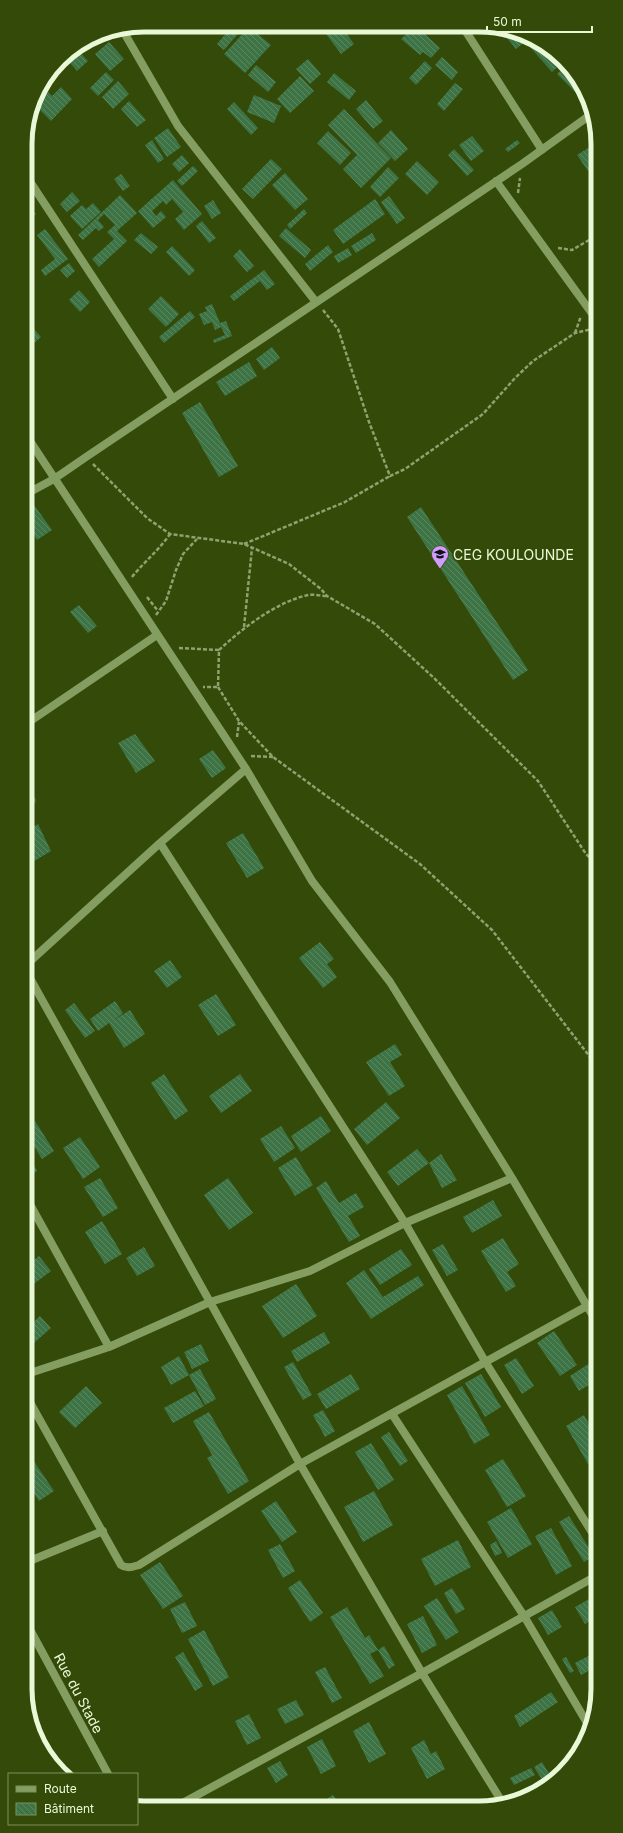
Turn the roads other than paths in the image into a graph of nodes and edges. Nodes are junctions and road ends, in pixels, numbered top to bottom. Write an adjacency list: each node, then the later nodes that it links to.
1 (466, 32): 4 (street)
2 (125, 34): 7 (street)
3 (588, 117): 4 (street)
4 (542, 150): 5 (street)
5 (496, 181): 7 (street); 8 (street)
6 (32, 185): 9 (street)
7 (316, 302): 9 (street)
8 (591, 313)
9 (173, 398): 11 (street)
10 (32, 444): 11 (street)
11 (54, 478): 12 (street); 13 (street)
12 (32, 491)
13 (157, 635): 14 (street); 15 (street)
14 (32, 720)
15 (246, 769): 16 (street); 19 (street)
16 (160, 843): 17 (street); 21 (street)
17 (32, 960)
18 (32, 982): 22 (street)
19 (512, 1178): 21 (street); 23 (street)
20 (32, 1207): 25 (street)
21 (405, 1223): 22 (street); 26 (street)
22 (210, 1302): 25 (street); 30 (street)
23 (587, 1306): 24 (street); 26 (street)
24 (591, 1313)
25 (109, 1347): 27 (street)
26 (486, 1363): 29 (street); 31 (street)
27 (32, 1372)
28 (32, 1407): 32 (street)
29 (392, 1414): 30 (street); 35 (street)
30 (300, 1464): 32 (street); 37 (street)
31 (591, 1531)
32 (103, 1532): 33 (street)
33 (32, 1560)
34 (591, 1579): 35 (street)
35 (524, 1616): 37 (street); 38 (street)
36 (32, 1633): 39 (street, Rue du Stade)
37 (422, 1673): 40 (street); 41 (street)
38 (586, 1721)
39 (107, 1773)
40 (500, 1799)
41 (186, 1801)

